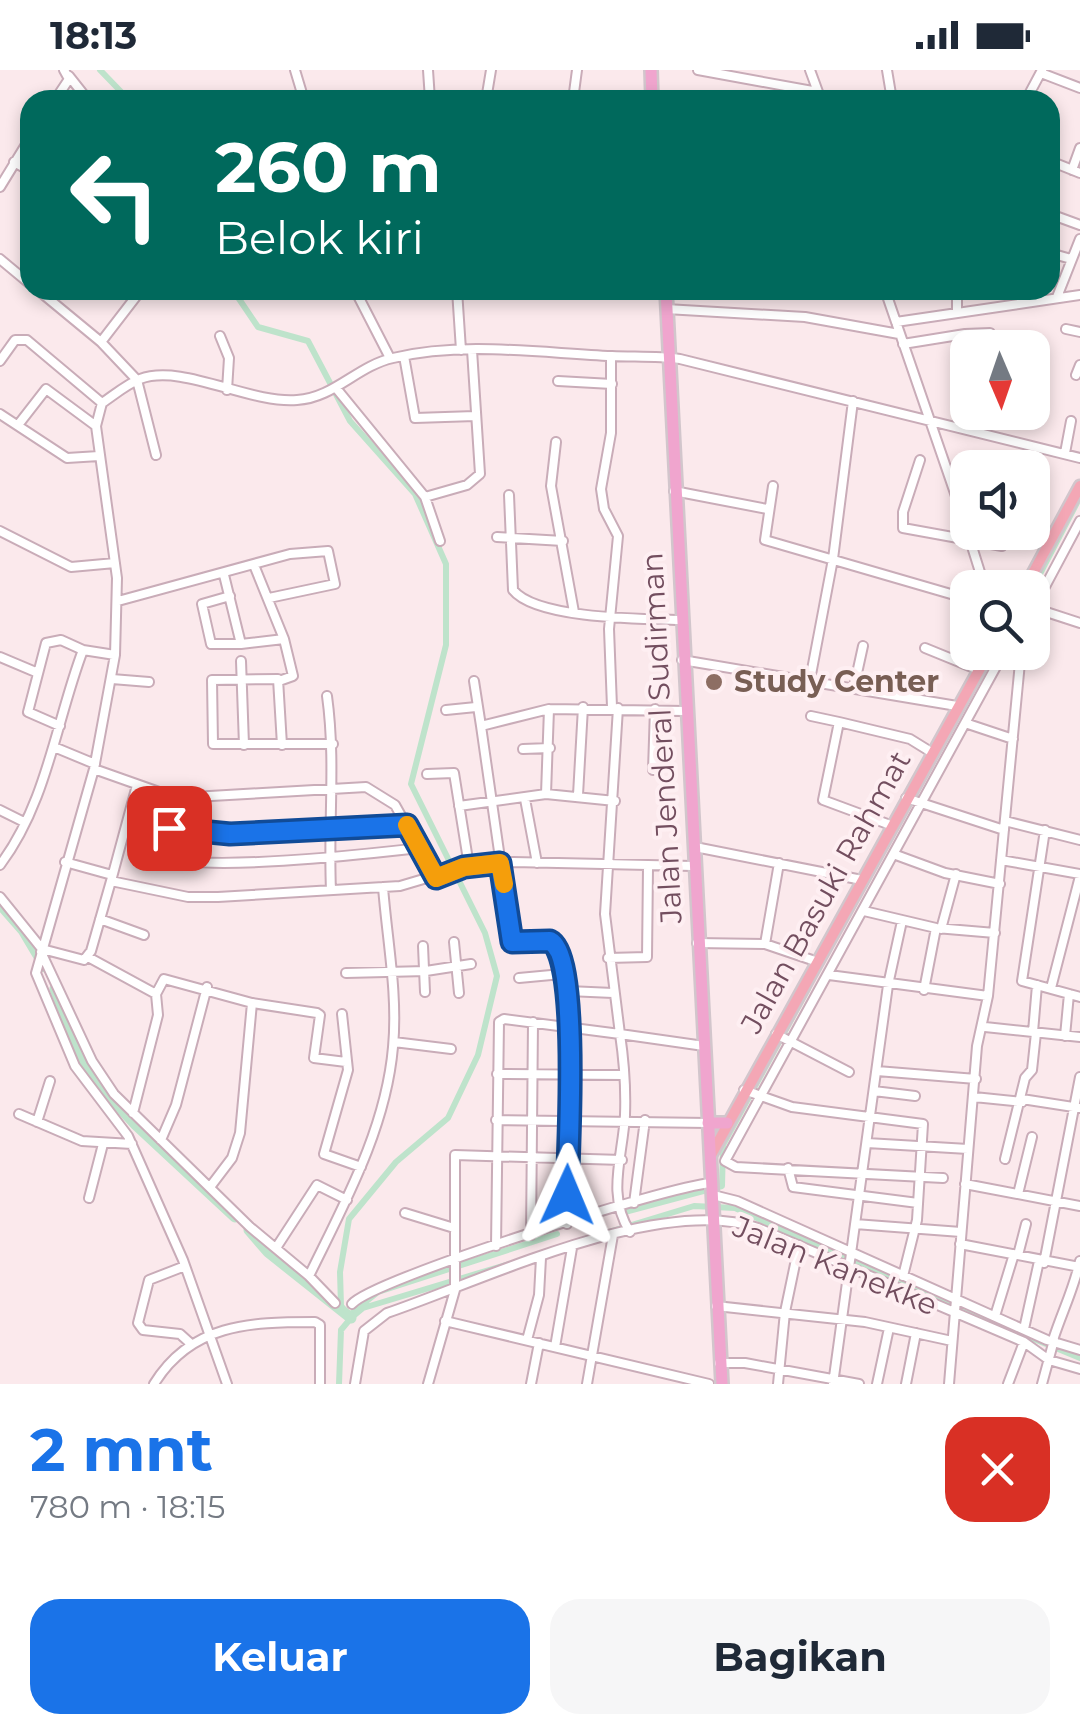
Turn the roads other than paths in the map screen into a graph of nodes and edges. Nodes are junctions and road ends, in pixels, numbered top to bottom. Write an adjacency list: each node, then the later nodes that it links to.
1 (698, 70): 3 (street)
2 (1042, 71): 4 (street)
3 (714, 72): 5 (street)
4 (1080, 88)
5 (793, 90)
6 (1080, 148): 10 (street)
7 (20, 153): 8 (street)
8 (14, 162): 9 (street); 11 (street)
9 (20, 165)
10 (1076, 171)
11 (0, 187)
12 (1080, 239): 14 (street)
13 (1060, 255): 14 (street)
14 (1071, 258): 17 (street)
15 (0, 259): 16 (street)
16 (20, 276)
17 (1060, 292)
18 (50, 300): 36 (street)
19 (133, 300): 36 (street)
20 (360, 300): 42 (street)
21 (457, 300): 38 (street)
22 (666, 300): 28 (highway, Jalan Jenderal Sudirman)
23 (888, 300): 30 (street)
24 (957, 300): 29 (street)
25 (1007, 300): 27 (street)
26 (1041, 300): 27 (street)
27 (1007, 304): 29 (street)
28 (666, 309): 33 (street); 43 (highway, Jalan Jenderal Sudirman)
29 (957, 310): 30 (street)
30 (896, 322): 33 (street)
31 (1066, 329): 32 (street)
32 (1080, 332)
33 (900, 334): 37 (street)
34 (220, 336): 50 (street)
35 (950, 336): 37 (street)
36 (102, 342): 47 (street)
37 (902, 344): 56 (street)
38 (461, 350): 39 (street); 40 (street)
39 (472, 350): 41 (street); 55 (street)
40 (404, 356): 42 (street); 55 (street)
41 (611, 356): 43 (street); 49 (street)
42 (390, 358): 51 (street)
43 (667, 358): 52 (street); 69 (highway, Jalan Jenderal Sudirman)
44 (0, 361): 53 (street)
45 (1080, 364): 46 (street)
46 (1076, 375)
47 (137, 380): 50 (street); 53 (street); 63 (street)
48 (558, 382): 49 (street)
49 (612, 384): 92 (street)
50 (227, 390): 51 (street)
51 (338, 392): 71 (street)
52 (853, 401): 56 (street); 81 (street)
53 (102, 404): 59 (street)
54 (0, 414): 58 (street)
55 (475, 416): 71 (street)
56 (925, 419): 61 (street); 67 (street)
57 (1070, 421): 61 (street)
58 (18, 425): 59 (street); 62 (street)
59 (96, 426): 62 (street)
60 (556, 442): 79 (street)
61 (1065, 453): 64 (street)
62 (100, 456): 82 (street)
63 (156, 456)
64 (1080, 458)
65 (920, 460): 75 (street)
66 (773, 486): 72 (street)
67 (950, 486)
68 (1080, 486): 84 (main road)
69 (673, 492): 72 (street); 93 (highway, Jalan Jenderal Sudirman)
70 (509, 495): 77 (street)
71 (426, 496): 78 (street)
72 (767, 509): 81 (street)
73 (1080, 522): 84 (street)
74 (3, 532): 80 (street); 82 (street)
75 (950, 532)
76 (497, 538): 77 (street)
77 (512, 539): 79 (street); 90 (street)
78 (440, 540)
79 (562, 541): 90 (street)
80 (0, 545)
81 (833, 559): 86 (street); 112 (street)
82 (116, 563): 89 (street)
83 (254, 566): 85 (street); 88 (street); 88 (street)
84 (1047, 569)
85 (224, 575): 87 (street); 89 (street)
86 (950, 594)
87 (230, 596): 96 (street); 96 (street)
88 (269, 598): 95 (street)
89 (118, 601): 100 (street)
90 (574, 612): 92 (street)
91 (1050, 614): 94 (street)
92 (611, 615): 93 (street); 121 (street)
93 (680, 620): 103 (highway, Jalan Jenderal Sudirman)
94 (1080, 622)
95 (284, 639): 96 (street); 111 (street)
96 (240, 644)
97 (863, 646): 115 (street)
98 (926, 648): 102 (street)
99 (83, 650): 100 (street); 108 (street); 128 (street)
100 (115, 655): 109 (street)
101 (0, 657): 108 (street)
102 (950, 658)
103 (688, 660): 112 (street); 124 (highway, Jalan Jenderal Sudirman)
104 (241, 661): 110 (street)
105 (978, 670): 117 (main road, Jalan Basuki Rahmat)
106 (994, 670): 127 (street)
107 (1019, 670): 130 (street)
108 (38, 673): 128 (street)
109 (112, 679): 114 (street); 138 (street)
110 (242, 679): 111 (street); 132 (street); 132 (street)
111 (279, 680): 133 (street)
112 (810, 680): 115 (street)
113 (474, 681): 118 (street)
114 (149, 682)
115 (854, 688): 117 (street)
116 (327, 696): 131 (street)
117 (957, 706): 137 (main road, Jalan Basuki Rahmat)
118 (476, 707): 123 (street); 129 (street)
119 (582, 707): 120 (street); 121 (street); 144 (street)
120 (549, 708): 129 (street); 135 (street)
121 (615, 708): 122 (street); 146 (street)
122 (654, 709): 124 (street); 139 (street)
123 (446, 710)
124 (686, 711): 158 (highway, Jalan Jenderal Sudirman)
125 (811, 716): 126 (street)
126 (839, 722): 137 (street); 154 (street)
127 (965, 723): 130 (street); 147 (street)
128 (60, 726): 134 (street)
129 (481, 726): 148 (street)
130 (1013, 739): 153 (street)
131 (333, 744): 133 (street); 142 (street)
132 (244, 745): 133 (street)
133 (282, 745)
134 (54, 748): 138 (street); 151 (street)
135 (550, 748): 136 (street); 143 (street)
136 (523, 749)
137 (931, 752): 147 (main road, Jalan Basuki Rahmat)
138 (95, 766): 141 (street); 163 (street)
139 (653, 770)
140 (427, 774): 149 (street)
141 (138, 785): 142 (street); 176 (street)
142 (332, 788): 152 (street); 155 (street)
143 (546, 794): 144 (street); 145 (street)
144 (578, 795): 146 (street)
145 (526, 799): 148 (street); 165 (street)
146 (615, 800): 168 (street)
147 (915, 802): 153 (street); 154 (main road, Jalan Basuki Rahmat); 161 (street)
148 (491, 804): 149 (street); 164 (street)
149 (459, 806): 171 (street)
150 (0, 810): 151 (street)
151 (24, 822): 167 (street)
152 (407, 825): 155 (street); 159 (street)
153 (1004, 825): 156 (street); 162 (street)
154 (893, 826): 177 (main road, Jalan Basuki Rahmat)
155 (328, 828): 160 (street); 160 (street)
156 (1046, 830): 157 (street); 170 (street)
157 (1080, 840)
158 (693, 847): 166 (street); 169 (highway, Jalan Jenderal Sudirman)
159 (420, 848): 160 (street); 175 (street)
160 (330, 855): 180 (street)
161 (896, 855): 173 (street); 182 (street)
162 (1001, 860): 170 (street); 178 (street)
163 (66, 862): 176 (street); 192 (street)
164 (500, 863): 165 (street); 171 (street); 201 (street)
165 (537, 863): 168 (street)
166 (780, 863): 177 (street); 190 (street)
167 (0, 865)
168 (606, 866): 172 (street); 194 (street)
169 (694, 866): 172 (street); 189 (highway, Jalan Jenderal Sudirman)
170 (1038, 866): 174 (street); 205 (street)
171 (464, 867): 175 (street)
172 (648, 868): 194 (street)
173 (956, 874): 178 (street); 185 (street)
174 (1080, 875): 207 (street)
175 (438, 877): 179 (street)
176 (112, 878): 180 (street); 183 (street)
177 (862, 880): 195 (main road, Jalan Basuki Rahmat)
178 (1000, 884): 186 (street)
179 (383, 887): 180 (street); 200 (street)
180 (331, 890)
181 (0, 897): 192 (street)
182 (864, 911): 184 (street); 202 (street)
183 (100, 918): 187 (street); 193 (street)
184 (902, 921): 185 (street); 204 (street)
185 (939, 928): 186 (street); 208 (street)
186 (995, 933): 215 (street)
187 (144, 936)
188 (454, 942): 197 (street)
189 (698, 943): 190 (street); 229 (highway, Jalan Jenderal Sudirman)
190 (766, 944): 195 (street)
191 (423, 946): 198 (street)
192 (41, 953): 193 (street); 248 (street); 263 (street)
193 (88, 957): 213 (street)
194 (608, 958): 212 (street)
195 (818, 962): 224 (main road, Jalan Basuki Rahmat)
196 (472, 964): 197 (street)
197 (456, 967): 198 (street); 211 (street)
198 (426, 971): 200 (street); 209 (street)
199 (346, 973): 200 (street)
200 (392, 973): 227 (street)
201 (562, 974): 203 (street); 210 (street)
202 (829, 974): 204 (street); 228 (street)
203 (519, 978)
204 (888, 985): 208 (street); 232 (street)
205 (1037, 985): 207 (street); 222 (street)
206 (207, 987): 213 (street); 217 (street); 260 (street)
207 (1051, 988): 214 (street)
208 (924, 990): 215 (street)
209 (425, 992)
210 (568, 992): 212 (street); 221 (street)
211 (458, 993)
212 (613, 993): 223 (street)
213 (156, 994): 248 (street)
214 (1070, 994): 216 (street); 225 (street)
215 (988, 996): 220 (street)
216 (1080, 997)
217 (252, 1002): 231 (street); 278 (street)
218 (342, 1014): 231 (street)
219 (533, 1022): 221 (street); 234 (street); 235 (street)
220 (984, 1027): 222 (street); 239 (street)
221 (569, 1028): 223 (street); 237 (street)
222 (1034, 1032): 225 (street); 246 (street)
223 (620, 1034): 229 (street); 236 (street)
224 (778, 1036): 228 (street); 241 (main road, Jalan Basuki Rahmat)
225 (1065, 1036): 226 (street)
226 (1080, 1038)
227 (394, 1042): 230 (street); 272 (street)
228 (790, 1043): 233 (street); 244 (street)
229 (704, 1046): 257 (highway, Jalan Jenderal Sudirman)
230 (451, 1049)
231 (346, 1062): 272 (street)
232 (877, 1071): 239 (street); 242 (street)
233 (849, 1072)
234 (496, 1074): 235 (street); 252 (street)
235 (532, 1074): 237 (street); 255 (street)
236 (623, 1075): 237 (street); 251 (street)
237 (569, 1076): 253 (street)
238 (1080, 1077): 247 (street)
239 (976, 1079): 245 (street)
240 (50, 1081): 256 (street)
241 (747, 1091): 244 (street); 258 (main road, Jalan Basuki Rahmat)
242 (874, 1091): 243 (street); 250 (street)
243 (915, 1096)
244 (760, 1097): 250 (street); 273 (street)
245 (974, 1097): 246 (street); 265 (street)
246 (1022, 1100): 247 (street); 270 (street)
247 (1076, 1107): 284 (street)
248 (132, 1112): 260 (street)
249 (19, 1114): 256 (street)
250 (870, 1118): 261 (street); 264 (street)
251 (625, 1119): 253 (street); 254 (street); 271 (street)
252 (496, 1120): 255 (street); 266 (street)
253 (569, 1120): 255 (street); 268 (street)
254 (645, 1120): 257 (street); 285 (street)
255 (532, 1121): 267 (street)
256 (37, 1122): 262 (street)
257 (708, 1122): 258 (highway); 269 (highway, Jalan Jenderal Sudirman)
258 (727, 1123): 269 (main road, Jalan Basuki Rahmat)
259 (1032, 1137): 280 (street)
260 (161, 1140): 278 (street)
261 (866, 1143): 264 (street); 274 (street)
262 (103, 1144): 263 (street); 282 (street)
263 (132, 1144): 311 (street)
264 (922, 1148): 265 (street); 275 (street)
265 (968, 1150): 277 (street)
266 (494, 1156): 267 (street); 294 (street); 302 (street)
267 (532, 1158): 268 (street); 298 (street)
268 (568, 1158): 271 (street); 291 (street)
269 (709, 1158): 279 (highway, Jalan Jenderal Sudirman)
270 (1005, 1159)
271 (622, 1160): 288 (street)
272 (361, 1167): 283 (street)
273 (788, 1168): 274 (street); 281 (street)
274 (864, 1172): 275 (street); 281 (street)
275 (920, 1176): 276 (street); 286 (street)
276 (943, 1178)
277 (965, 1184): 280 (street); 297 (street)
278 (210, 1187): 303 (street)
279 (713, 1192): 285 (street); 290 (highway, Jalan Jenderal Sudirman); 305 (street)
280 (1018, 1194): 284 (street)
281 (860, 1197): 286 (street); 292 (street)
282 (88, 1198)
283 (347, 1200): 303 (street); 313 (street)
284 (1055, 1200): 287 (street); 309 (street)
285 (634, 1203): 288 (street)
286 (918, 1203): 295 (street)
287 (1080, 1206)
288 (619, 1212): 291 (street); 296 (street)
289 (405, 1213): 294 (street)
290 (715, 1218): 296 (street, Jalan Kanekke); 301 (street, Jalan Kanekke); 318 (highway, Jalan Jenderal Sudirman)
291 (567, 1224): 298 (street)
292 (856, 1224): 295 (street); 305 (street)
293 (1026, 1224): 306 (street)
294 (454, 1228): 308 (street)
295 (916, 1229): 297 (street); 314 (street)
296 (630, 1232): 299 (street, Jalan Kanekke)
297 (961, 1232): 300 (street)
298 (532, 1234): 302 (street)
299 (613, 1235): 304 (street, Jalan Kanekke); 336 (street)
300 (960, 1244): 306 (street); 319 (street)
301 (799, 1245): 312 (street, Jalan Kanekke); 320 (street)
302 (496, 1246): 308 (street)
303 (276, 1248): 313 (street)
304 (572, 1248): 307 (street, Jalan Kanekke); 334 (street)
305 (851, 1253): 312 (street); 314 (street)
306 (1016, 1255): 309 (street); 321 (street)
307 (540, 1258): 315 (street, Jalan Kanekke); 329 (street)
308 (454, 1260): 315 (street); 317 (street)
309 (1041, 1262): 310 (street); 325 (street)
310 (1080, 1265): 330 (street)
311 (185, 1266): 326 (street); 328 (street)
312 (850, 1269): 319 (street, Jalan Kanekke); 322 (street)
313 (309, 1276): 316 (street)
314 (904, 1276): 319 (street)
315 (455, 1290): 323 (street); 346 (street, Jalan Kanekke)
316 (335, 1303)
317 (352, 1304)
318 (716, 1306): 320 (street); 338 (highway, Jalan Jenderal Sudirman)
319 (955, 1307): 321 (street); 331 (street); 332 (street)
320 (786, 1312): 322 (street); 339 (street)
321 (995, 1316): 325 (street)
322 (841, 1319): 324 (street); 342 (street)
323 (446, 1321): 329 (street); 347 (street)
324 (888, 1328): 327 (street); 355 (street)
325 (1024, 1329): 330 (street)
326 (210, 1331): 328 (street); 344 (street); 345 (street)
327 (916, 1333): 331 (street); 356 (street)
328 (187, 1340): 343 (street)
329 (527, 1340): 333 (street)
330 (1053, 1341): 335 (street); 337 (street)
331 (952, 1342): 357 (street)
332 (1024, 1342): 337 (street); 358 (street)
333 (539, 1343): 334 (street); 348 (street)
334 (555, 1347): 336 (street)
335 (1080, 1350)
336 (592, 1358): 341 (street); 349 (street)
337 (1049, 1359): 340 (street); 359 (street)
338 (719, 1362): 339 (street); 352 (highway, Jalan Jenderal Sudirman)
339 (780, 1370): 342 (street); 353 (street)
340 (1080, 1370)
341 (645, 1372): 350 (street); 351 (street)
342 (833, 1381): 354 (street)
343 (154, 1384)
344 (226, 1384)
345 (320, 1384)
346 (355, 1384)
347 (428, 1384)
348 (531, 1384)
349 (588, 1384)
350 (642, 1384)
351 (709, 1384)
352 (722, 1384)
353 (778, 1384)
354 (859, 1384)
355 (877, 1384)
356 (906, 1384)
357 (948, 1384)
358 (1008, 1384)
359 (1042, 1384)

